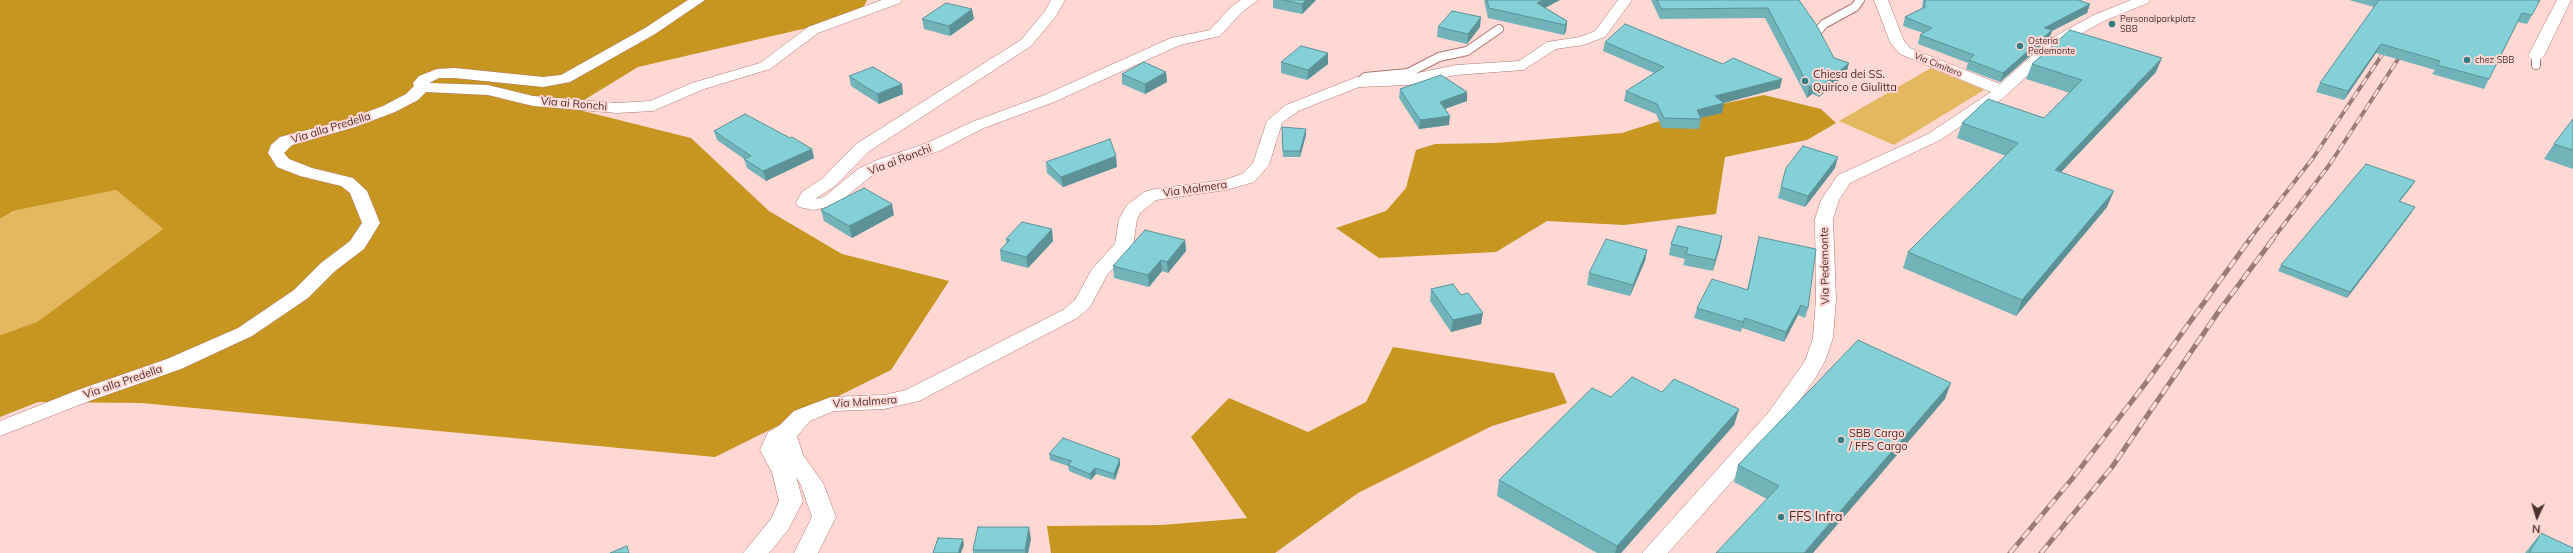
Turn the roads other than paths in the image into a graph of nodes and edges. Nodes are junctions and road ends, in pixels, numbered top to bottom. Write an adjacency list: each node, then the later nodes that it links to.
1 (698, 0): 14 (street, Via alla Predella)
2 (895, 0): 14 (street, Via ai Ronchi)
3 (1058, 0): 4 (street, Via ai Ronchi)
4 (1251, 0)
5 (1625, 0): 13 (street, Via Malmera)
6 (1860, 0): 11 (lane)
7 (1881, 0): 15 (street, Via Cimitero)
8 (2143, 0): 15 (street, Via Pedemonte)
9 (2564, 0): 12 (street)
10 (1499, 29): 13 (lane)
11 (1817, 32)
12 (2536, 61)
13 (1361, 81): 17 (street, Via Malmera)
14 (422, 87): 16 (street, Via alla Predella)
15 (2002, 91): 20 (street, Via Pedemonte)
16 (0, 429)
17 (787, 431): 18 (street, Via Malmera); 19 (street)
18 (754, 553)
19 (806, 553)
20 (1654, 553)

